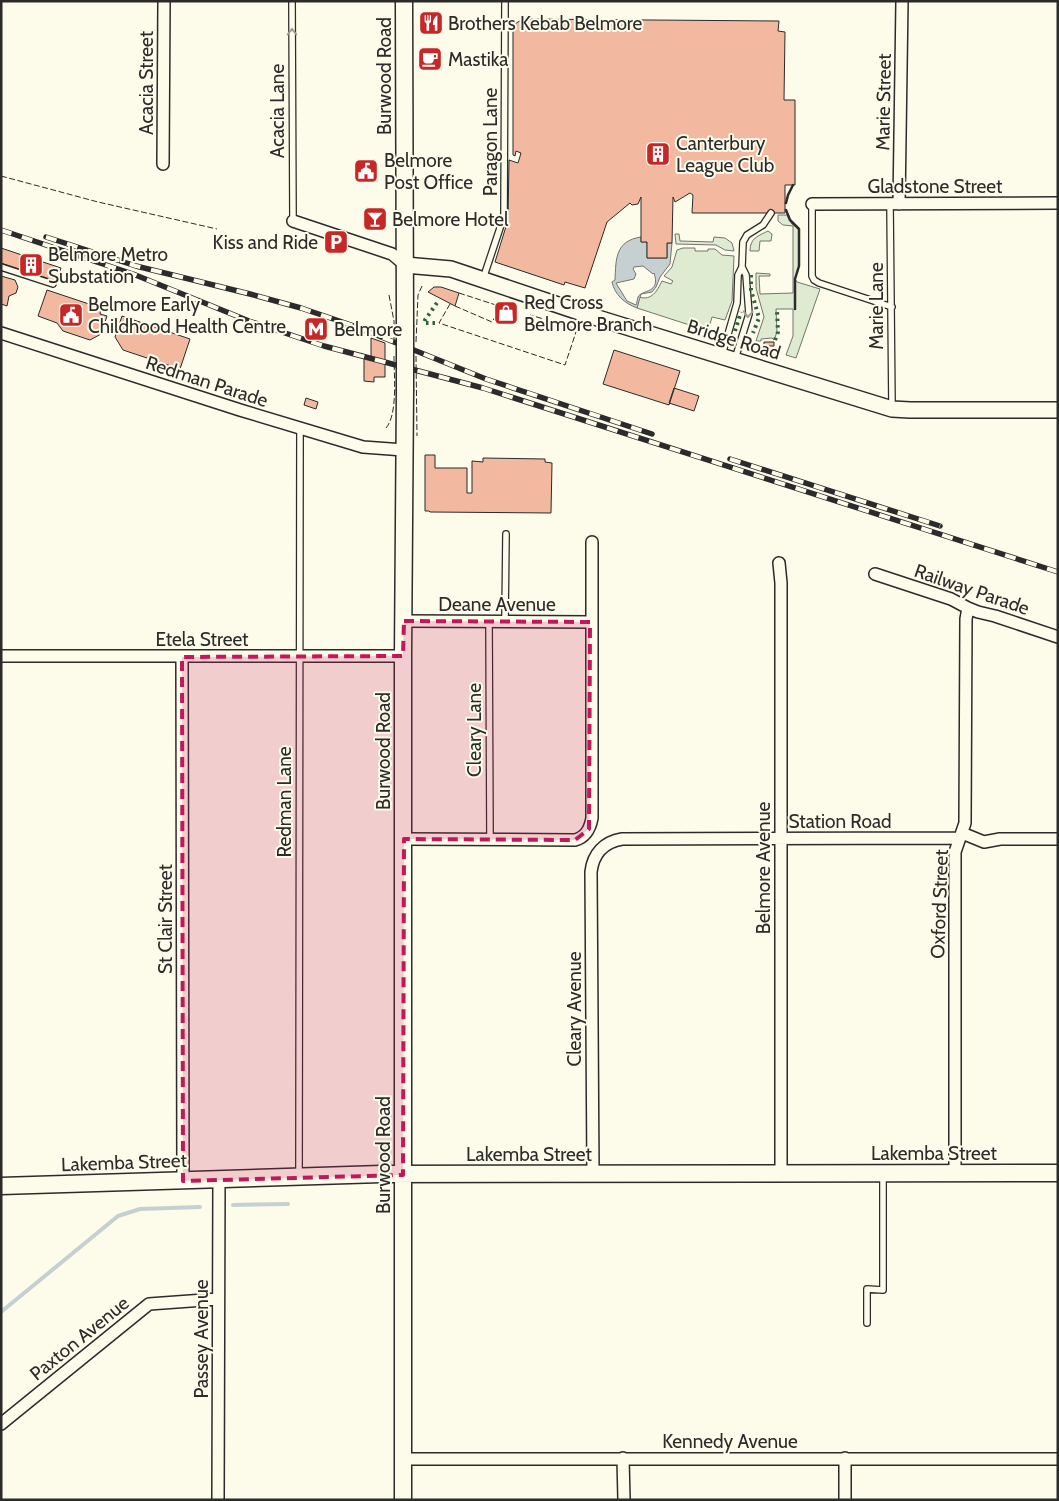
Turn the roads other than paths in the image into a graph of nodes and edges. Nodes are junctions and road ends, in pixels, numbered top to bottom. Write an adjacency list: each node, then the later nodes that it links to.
1 (164, 1): 6 (street, Acacia Street)
2 (292, 1): 11 (lane, Acacia Lane, one-way to 2)
3 (404, 1): 12 (main road, Burwood Road)
4 (505, 1): 15 (lane, Paragon Lane)
5 (902, 1): 9 (street, Marie Street)
6 (164, 164)
7 (1058, 203): 9 (street, Gladstone Street)
8 (812, 204): 9 (street, Gladstone Street); 17 (lane)
9 (895, 204): 17 (lane, Marie Lane)
10 (771, 213): 14 (lane)
11 (293, 221): 12 (street)
12 (405, 265): 15 (street, Bridge Road); 23 (main road, Burwood Road, bridge)
13 (1, 267): 16 (lane)
14 (742, 267): 19 (lane); 19 (lane, one-way to 19)
15 (483, 279): 19 (street, Bridge Road)
16 (53, 284)
17 (892, 306): 20 (lane, Marie Lane)
18 (1, 333): 22 (street, Redman Parade)
19 (728, 359): 20 (street, Bridge Road)
20 (892, 409): 21 (street, Bridge Road)
21 (1058, 410)
22 (300, 428): 23 (street, Redman Parade); 37 (lane, Redman Lane)
23 (404, 450): 29 (main road, Burwood Road)
24 (506, 534): 30 (lane)
25 (592, 542): 32 (street)
26 (779, 563): 41 (street, Belmore Avenue)
27 (876, 574): 28 (street, Railway Parade)
28 (968, 608): 33 (street, Railway Parade); 38 (street, Oxford Street)
29 (404, 621): 31 (street, Deane Avenue); 35 (main road, Burwood Road)
30 (505, 621): 31 (street, Deane Avenue); 32 (street, Deane Avenue)
31 (489, 622): 40 (lane, Cleary Lane)
32 (590, 622): 40 (street)
33 (1058, 637)
34 (1, 656): 36 (street, Etela Street)
35 (403, 656): 37 (street, Etela Street); 39 (main road, Burwood Road)
36 (182, 657): 37 (street, Etela Street); 52 (street, St Clair Street)
37 (299, 657): 50 (lane, Redman Lane)
38 (961, 836): 41 (street, Station Road); 42 (street, Station Road); 45 (street, Oxford Street)
39 (404, 839): 40 (street); 47 (main road, Burwood Road)
40 (490, 839)
41 (780, 839): 43 (street, Station Road); 49 (street, Belmore Avenue)
42 (1058, 839)
43 (602, 847): 48 (street, Cleary Avenue)
44 (883, 1173): 45 (main road, Lakemba Street); 49 (main road, Lakemba Street); 55 (lane)
45 (955, 1173): 46 (main road, Lakemba Street)
46 (1058, 1173)
47 (403, 1174): 48 (main road, Lakemba Street); 50 (main road, Lakemba Street); 59 (main road, Burwood Road)
48 (592, 1174): 49 (main road, Lakemba Street)
49 (781, 1174)
50 (299, 1177): 51 (main road, Lakemba Street)
51 (219, 1179): 52 (main road, Lakemba Street); 54 (street, Passey Avenue)
52 (183, 1180): 53 (main road, Lakemba Street)
53 (1, 1186)
54 (218, 1299): 56 (street, Paxton Avenue); 61 (street, Passey Avenue)
55 (867, 1322)
56 (1, 1424)
57 (624, 1458): 58 (street, Kennedy Avenue); 59 (street, Kennedy Avenue); 63 (street)
58 (845, 1458): 60 (street, Kennedy Avenue); 64 (street)
59 (403, 1459): 62 (main road, Burwood Road)
60 (1058, 1459)
61 (218, 1500)
62 (403, 1500)
63 (624, 1500)
64 (845, 1500)

